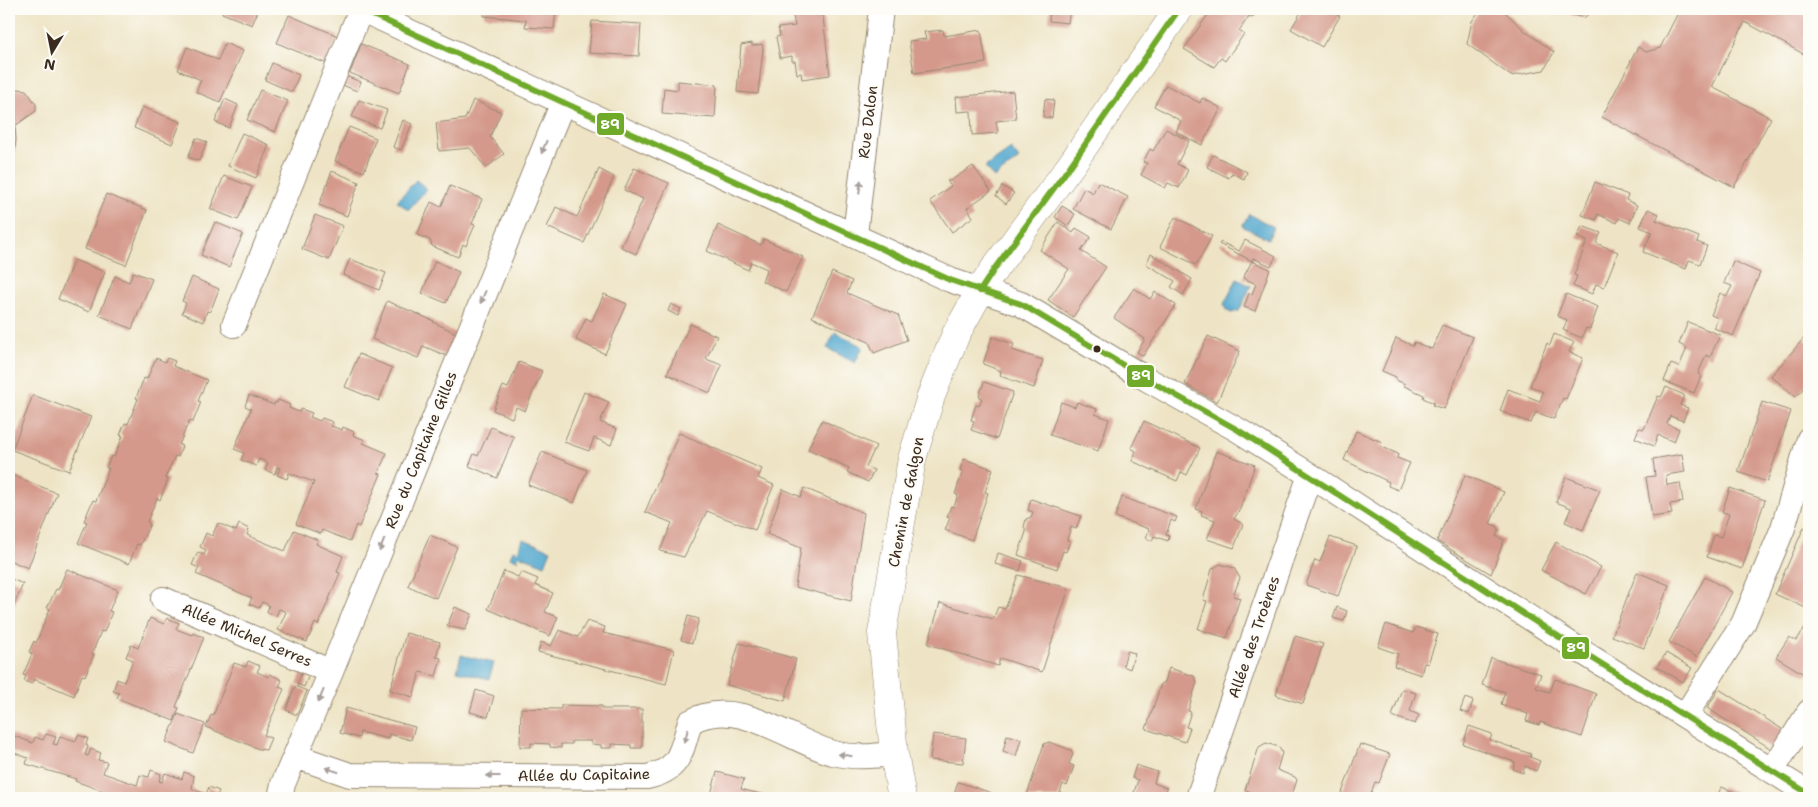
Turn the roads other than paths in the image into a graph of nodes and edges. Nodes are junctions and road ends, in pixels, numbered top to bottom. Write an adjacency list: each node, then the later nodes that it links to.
1 (361, 9): 4 (street); 7 (street)
2 (881, 9): 5 (street, Rue Dalon, one-way to 2)
3 (1179, 9): 6 (main road, Chemin de Galgon)
4 (563, 102): 5 (street); 11 (street, Rue du Capitaine Gilles, one-way to 11)
5 (855, 236): 6 (street)
6 (980, 291): 9 (street); 14 (main road, Chemin de Galgon)
7 (234, 325)
8 (1809, 439): 13 (street)
9 (1310, 475): 13 (street); 20 (street, Allée des Troènes)
10 (162, 599): 11 (street, Allée Michel Serres)
11 (331, 672): 15 (street, Rue du Capitaine Gilles, one-way to 15)
12 (1809, 712): 16 (street)
13 (1685, 716): 16 (street)
14 (894, 753): 15 (street, Allée du Capitaine, one-way to 15); 19 (main road, Chemin de Galgon)
15 (295, 756): 18 (street, Rue du Capitaine Gilles)
16 (1772, 771): 17 (street)
17 (1809, 794)
18 (280, 798)
19 (902, 798)
20 (1198, 798)

